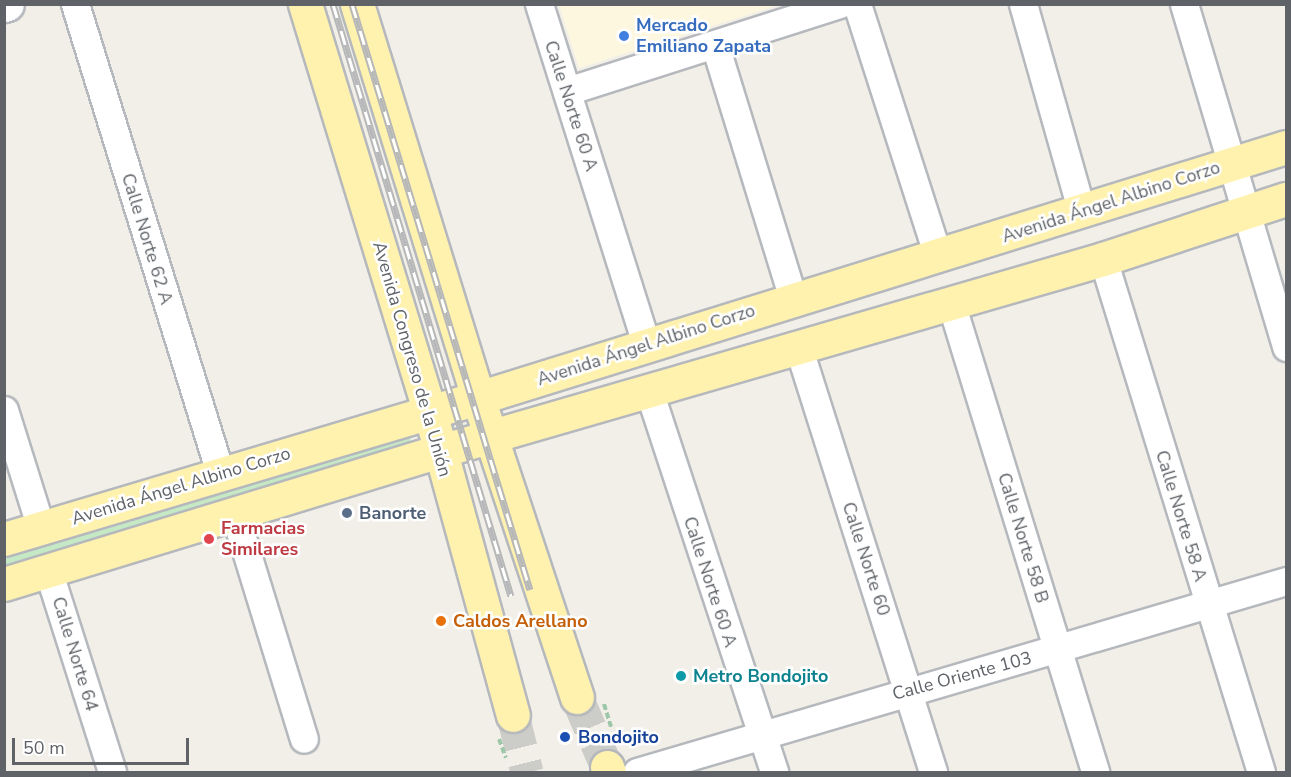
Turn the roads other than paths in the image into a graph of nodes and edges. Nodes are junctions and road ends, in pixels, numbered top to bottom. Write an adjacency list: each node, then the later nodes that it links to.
1 (75, 4): 29 (street, Calle Norte 62 A)
2 (305, 4): 26 (main road, Avenida Congreso de la Unión)
3 (357, 4): 24 (main road)
4 (539, 4): 10 (street, Calle Norte 60 A)
5 (839, 4): 9 (street)
6 (857, 4): 16 (street)
7 (1023, 4): 15 (street)
8 (1184, 4): 12 (street)
9 (715, 45): 10 (street); 18 (street)
10 (567, 90): 20 (street, Calle Norte 60 A)
11 (1287, 147): 12 (main road, Avenida Ángel Albino Corzo)
12 (1232, 164): 14 (street); 15 (main road, Avenida Ángel Albino Corzo)
13 (1287, 199): 14 (main road)
14 (1245, 211): 17 (main road); 22 (street)
15 (1082, 212): 16 (main road, Avenida Ángel Albino Corzo)
16 (938, 257): 18 (main road, Avenida Ángel Albino Corzo)
17 (1103, 259): 19 (main road); 36 (street, Calle Norte 58 A)
18 (793, 298): 20 (main road, Avenida Ángel Albino Corzo)
19 (951, 303): 21 (main road); 37 (street, Calle Norte 58 B)
20 (646, 344): 24 (main road, Avenida Ángel Albino Corzo)
21 (798, 346): 23 (main road); 38 (street, Calle Norte 60)
22 (1287, 347)
23 (649, 391): 27 (main road); 41 (street, Calle Norte 60 A)
24 (478, 398): 26 (main road, Avenida Ángel Albino Corzo); 27 (main road)
25 (4, 411): 31 (street)
26 (430, 412): 28 (main road, Avenida Congreso de la Unión); 29 (main road, Avenida Ángel Albino Corzo)
27 (491, 436): 28 (main road); 39 (main road)
28 (440, 450): 30 (main road); 40 (main road, Avenida Congreso de la Unión)
29 (220, 473): 31 (main road, Avenida Ángel Albino Corzo)
30 (235, 515): 33 (main road); 42 (street)
31 (41, 528): 32 (main road, Avenida Ángel Albino Corzo)
32 (4, 539)
33 (48, 570): 35 (main road); 44 (street, Calle Norte 64)
34 (1287, 581): 36 (street, Calle Oriente 103)
35 (4, 584)
36 (1209, 605): 37 (street, Calle Oriente 103); 48 (street, Calle Norte 58 A)
37 (1057, 651): 38 (street, Calle Oriente 103); 47 (street, Calle Norte 58 B)
38 (907, 690): 41 (street, Calle Oriente 103); 46 (street, Calle Norte 60)
39 (577, 697)
40 (513, 715)
41 (761, 735): 43 (street, Calle Oriente 103); 45 (street, Calle Norte 60 A)
42 (304, 739)
43 (618, 771)
44 (112, 772)
45 (774, 772)
46 (933, 772)
47 (1095, 772)
48 (1261, 772)

